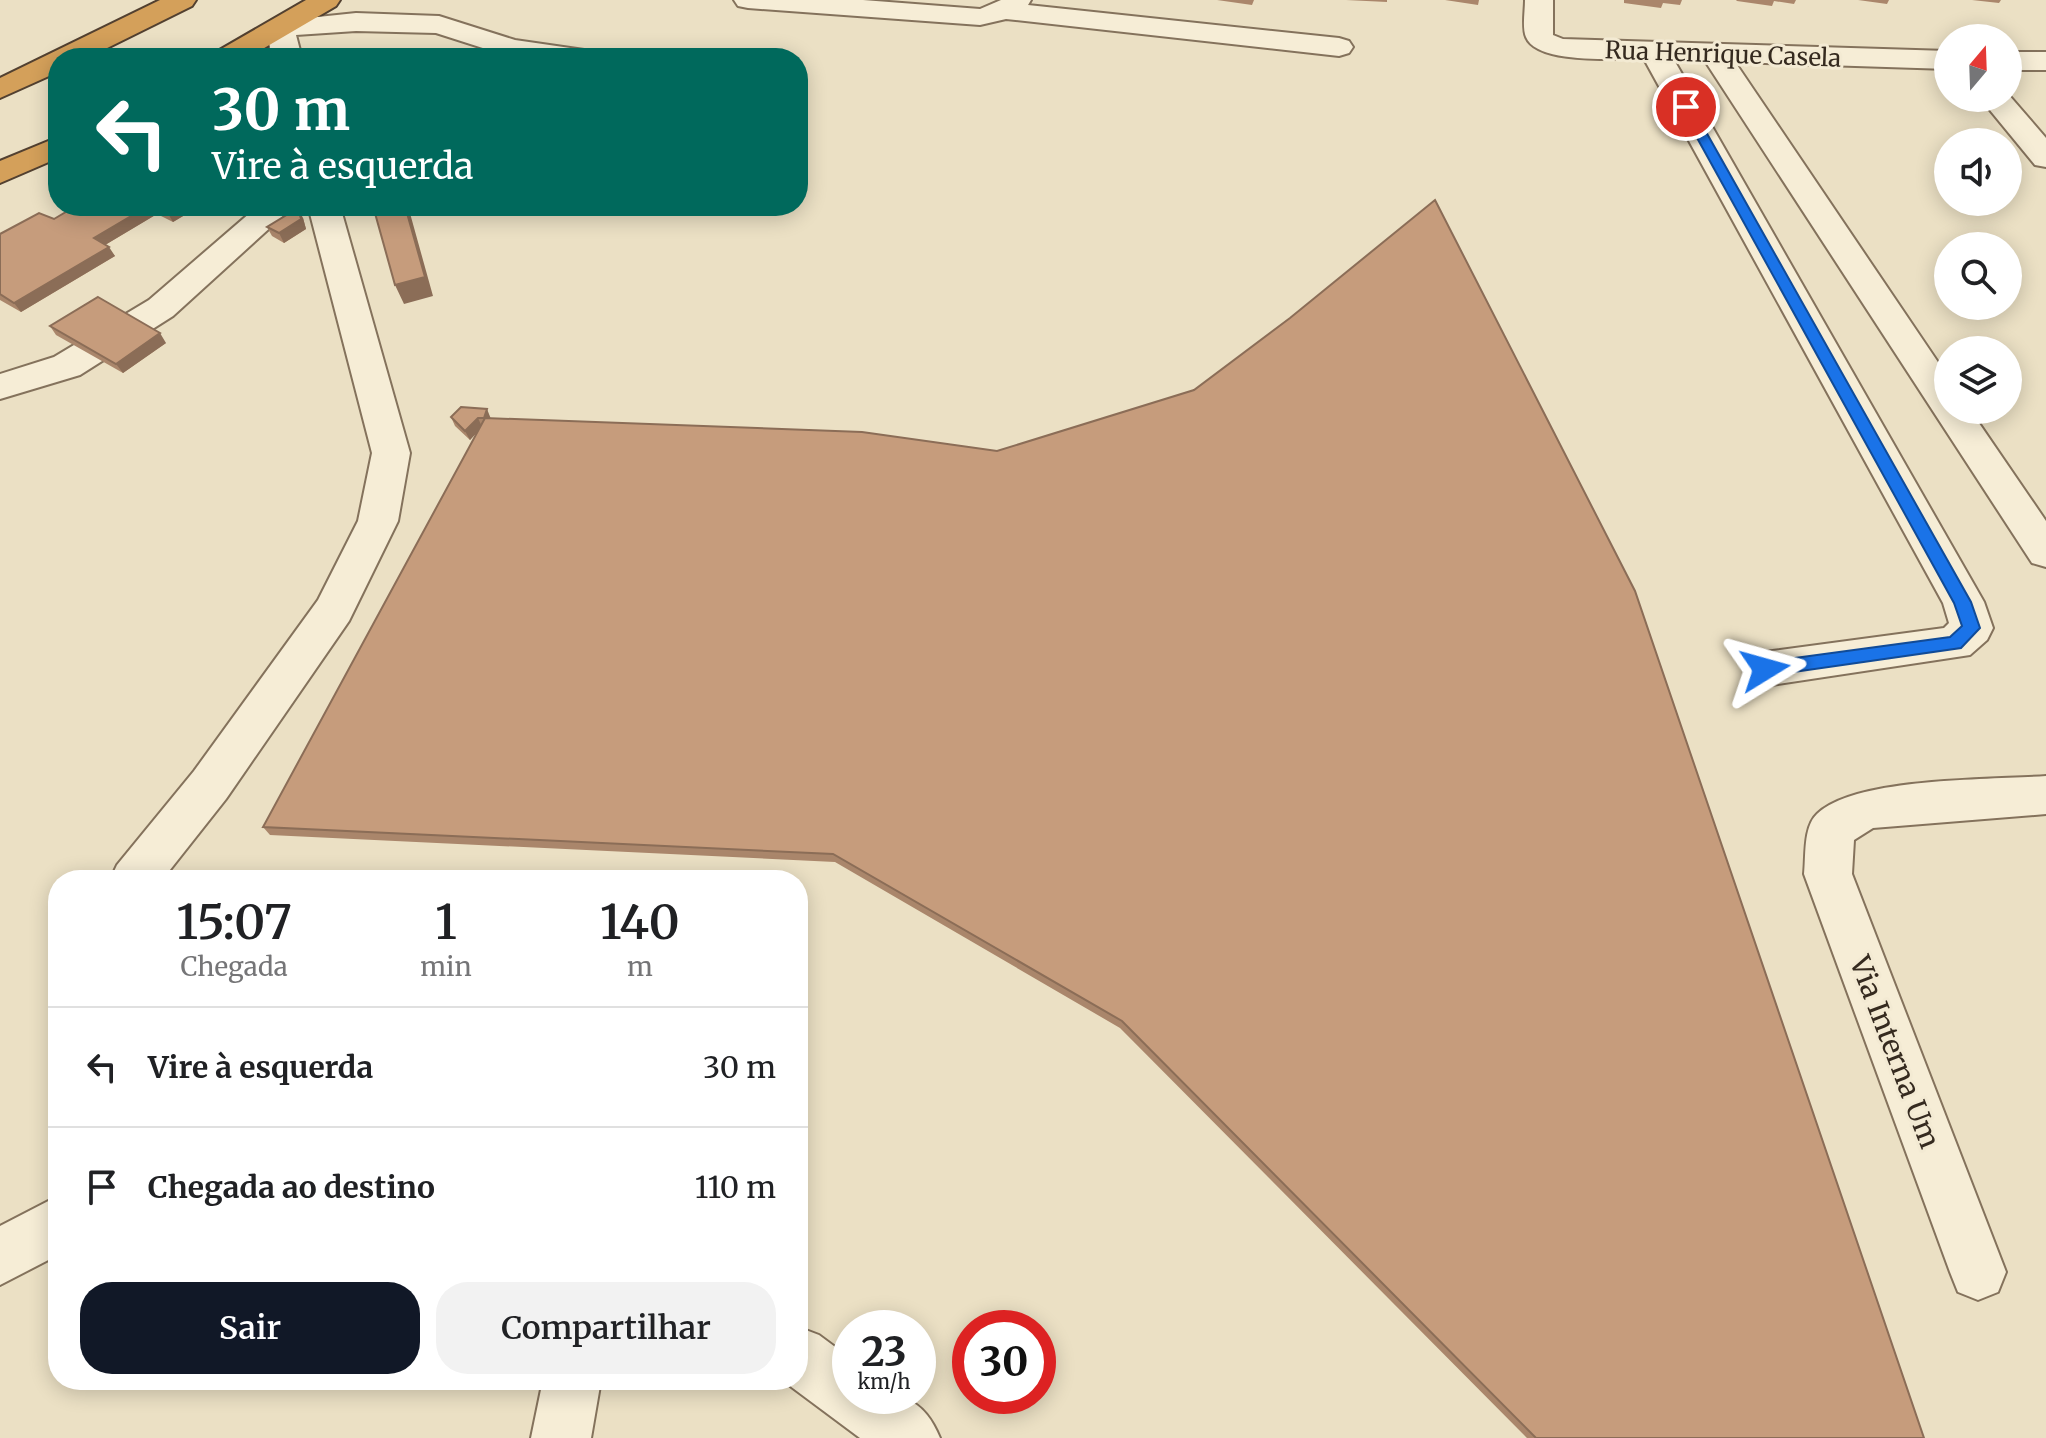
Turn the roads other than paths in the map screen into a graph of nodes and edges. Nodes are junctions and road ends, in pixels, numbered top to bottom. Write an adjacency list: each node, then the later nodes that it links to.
1 (182, 0): 10 (highway)
2 (326, 0): 8 (highway)
3 (417, 0): 7 (street)
4 (748, 0): 6 (street)
5 (1539, 0): 14 (street, Rua Henrique Casela)
6 (1012, 6): 9 (street)
7 (439, 25): 8 (street); 13 (street)
8 (280, 28): 11 (highway); 12 (street)
9 (1339, 47)
10 (84, 48)
11 (244, 48)
12 (285, 48)
13 (511, 48)
14 (1655, 52): 15 (street, Rua Henrique Casela); 31 (street)
15 (1714, 53): 16 (street, Rua Henrique Casela); 27 (street)
16 (1934, 60)
17 (2022, 61): 18 (street)
18 (2046, 61)
19 (48, 66): 20 (highway)
20 (0, 89)
21 (2007, 112): 23 (street)
22 (48, 151): 24 (highway)
23 (2046, 158)
24 (0, 173)
25 (267, 216): 28 (street)
26 (327, 216): 33 (street)
27 (1934, 384)
28 (0, 387)
29 (1961, 424): 30 (street)
30 (2046, 552)
31 (1765, 669)
32 (2046, 795): 36 (street, Via Interna Um)
33 (142, 870)
34 (48, 1230): 35 (street)
35 (0, 1257)
36 (1978, 1272)
37 (808, 1363): 38 (street)
38 (832, 1381)
39 (570, 1390): 41 (street)
40 (877, 1414): 42 (street)
41 (561, 1438)
42 (910, 1438)

